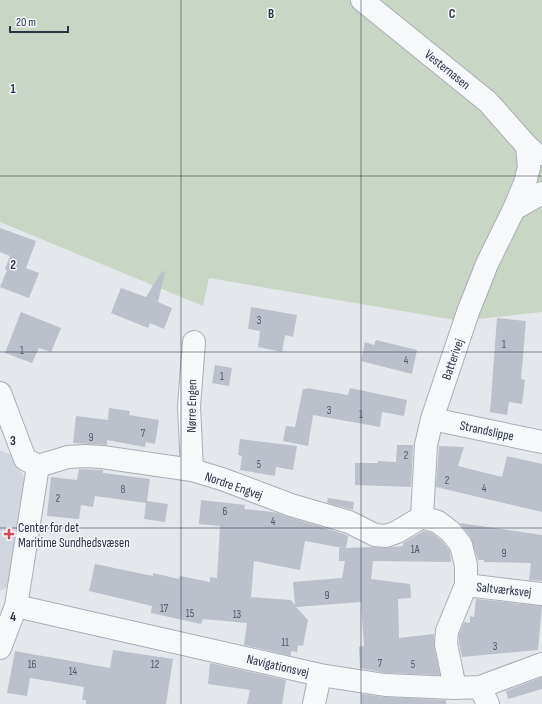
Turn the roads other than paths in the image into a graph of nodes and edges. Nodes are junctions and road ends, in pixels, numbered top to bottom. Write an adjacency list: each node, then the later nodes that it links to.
1 (362, 0): 2 (street, Vesternasen)
2 (534, 153): 4 (street, Batterivej)
3 (542, 193): 4 (street)
4 (514, 209): 7 (street, Batterivej)
5 (194, 342): 10 (street, Nørre Engen)
6 (0, 393): 9 (street)
7 (432, 419): 8 (street, Strandslippe); 11 (street, Batterivej)
8 (542, 442)
9 (38, 466): 10 (street, Nordre Engvej); 14 (street)
10 (192, 470): 11 (street, Nordre Engvej)
11 (422, 517): 12 (street)
12 (466, 585): 13 (street, Saltværksvej); 18 (street)
13 (542, 594)
14 (16, 606): 15 (street); 17 (street, Navigationsvej)
15 (0, 648)
16 (542, 664): 19 (street, Navigationsvej)
17 (320, 675): 18 (street, Navigationsvej); 20 (street)
18 (454, 688): 19 (street, Navigationsvej)
19 (484, 695)
20 (314, 704)

